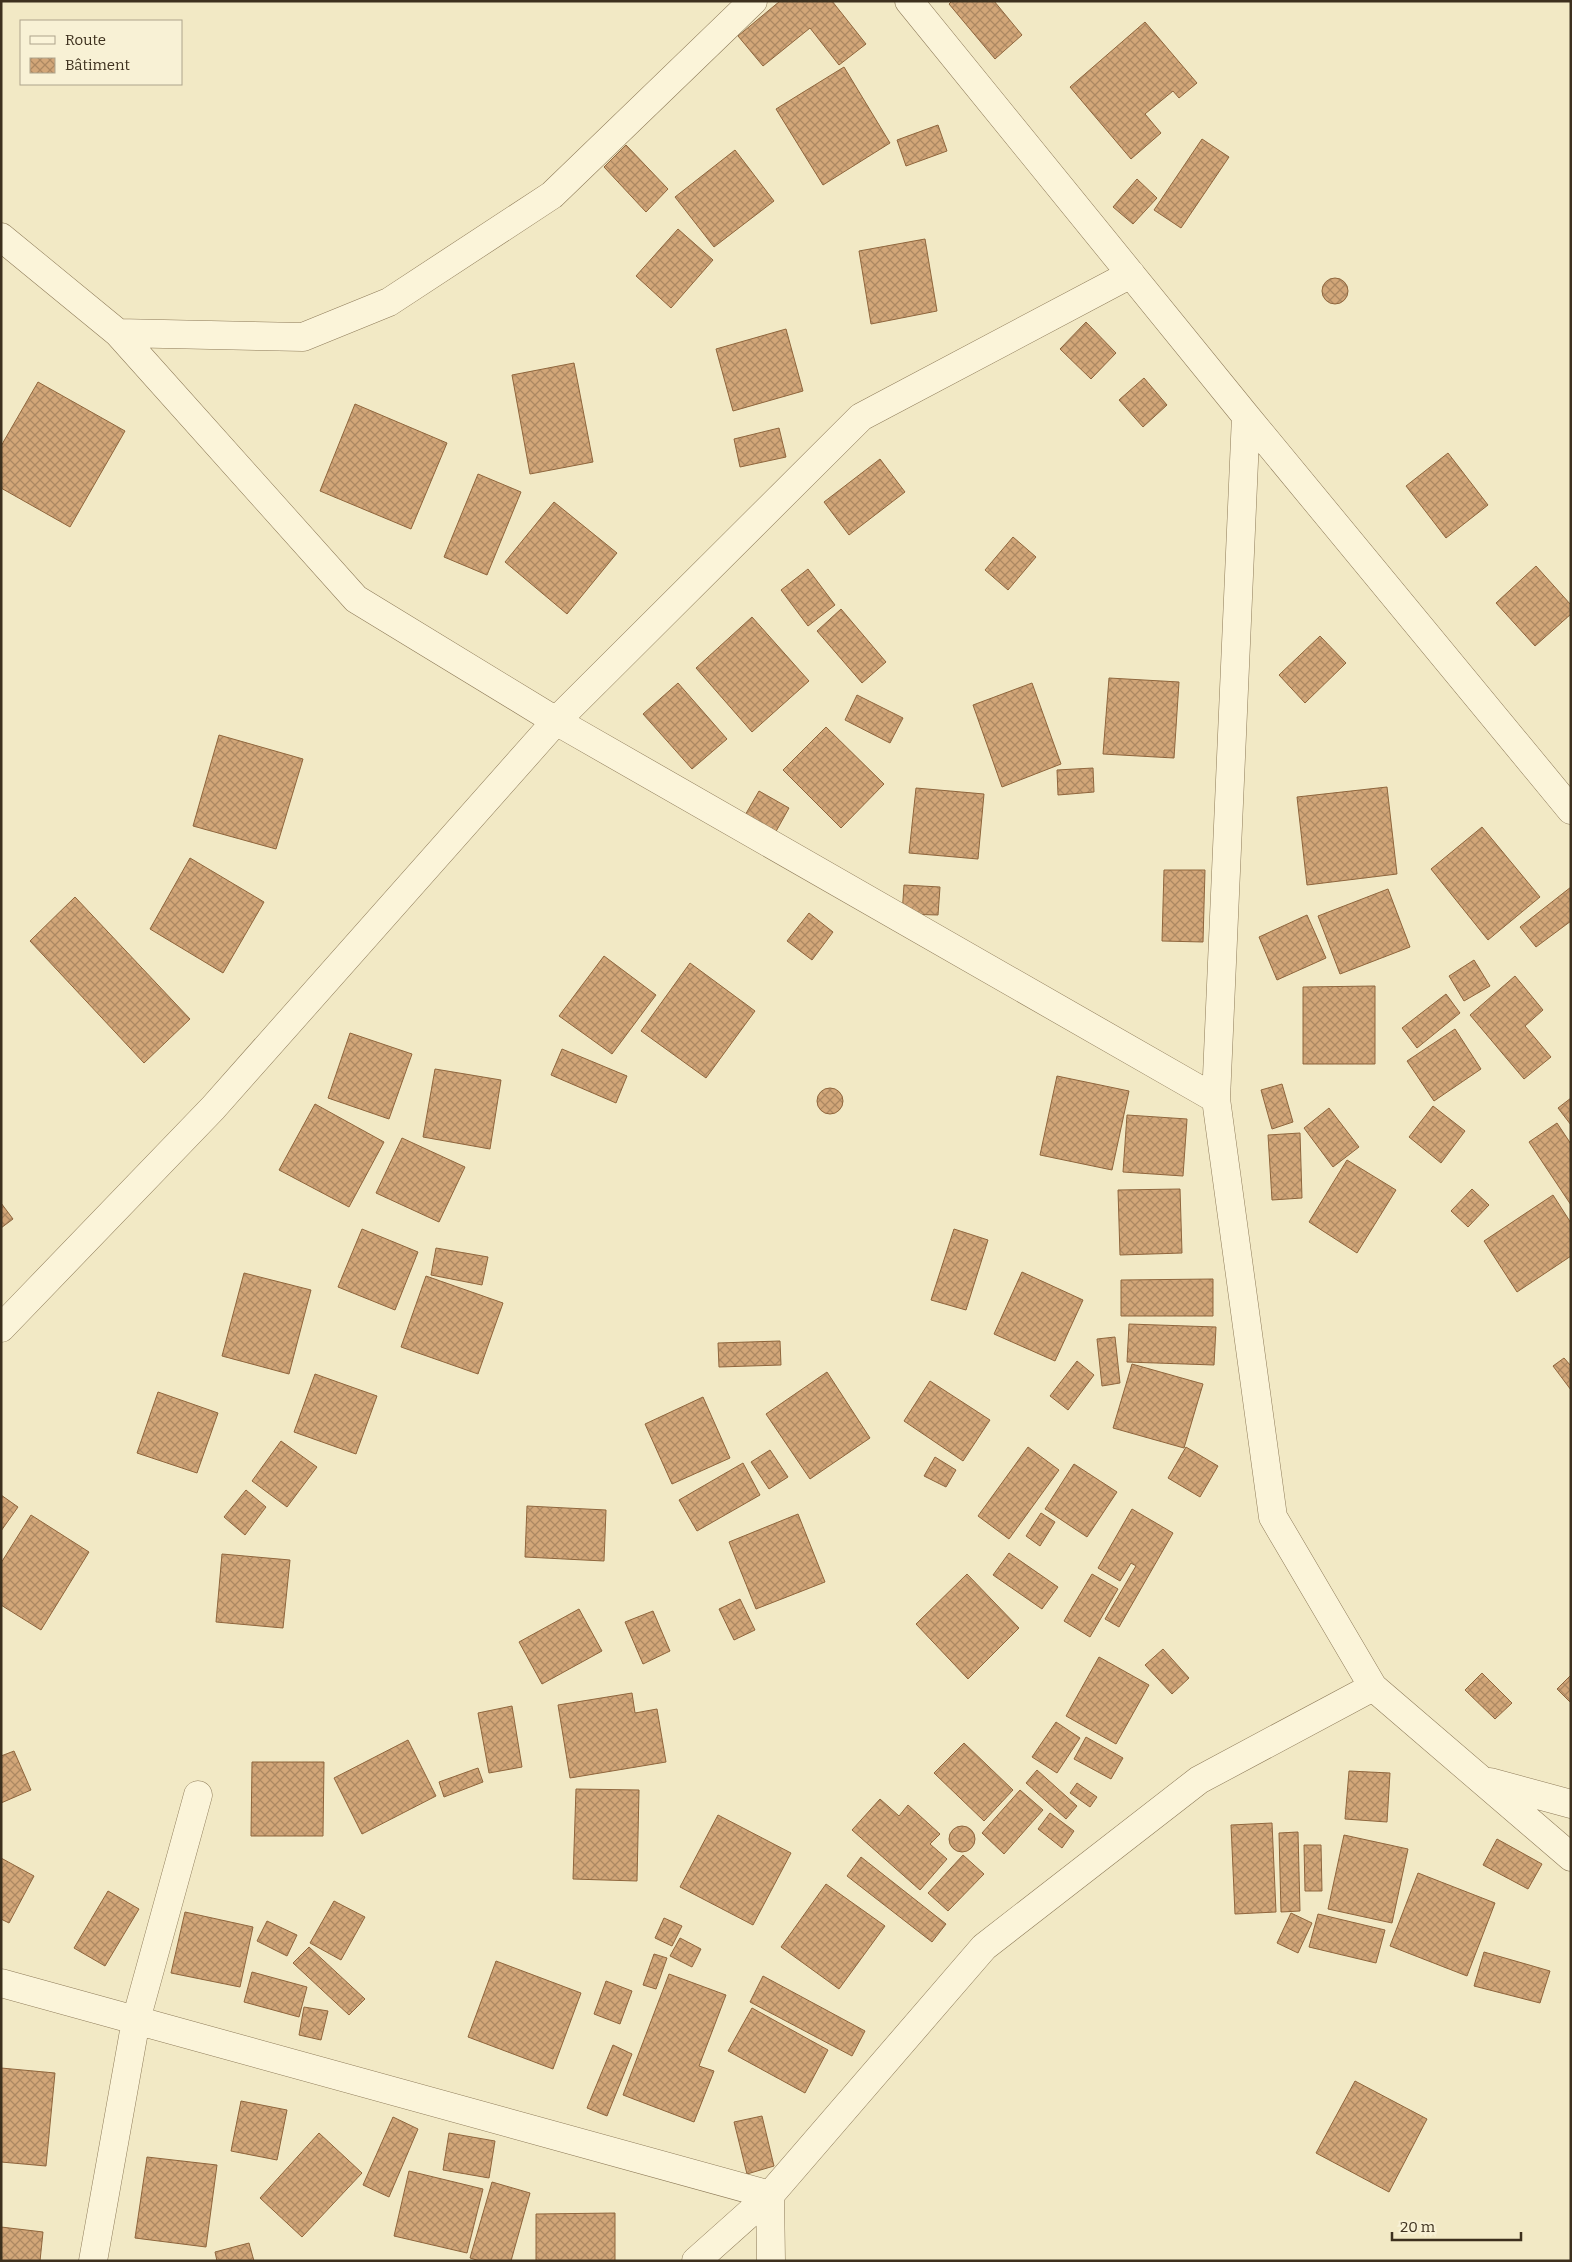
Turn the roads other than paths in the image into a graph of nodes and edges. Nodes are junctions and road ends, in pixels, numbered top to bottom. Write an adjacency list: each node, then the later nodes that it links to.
1 (753, 1): 5 (street)
2 (909, 1): 4 (street)
3 (1, 237): 5 (street)
4 (1131, 274): 6 (street); 7 (street)
5 (118, 333): 7 (street)
6 (1246, 416): 8 (street); 9 (street)
7 (556, 721): 9 (street); 10 (street)
8 (1571, 810)
9 (1216, 1099): 11 (street)
10 (1, 1328)
11 (1373, 1688): 12 (street); 18 (street)
12 (1481, 1780): 14 (street); 15 (street)
13 (198, 1795): 17 (street)
14 (1571, 1804)
15 (1571, 1857)
16 (1, 1983): 17 (street)
17 (136, 2020): 18 (street); 19 (street)
18 (770, 2195): 20 (street); 21 (street)
19 (93, 2261)
20 (696, 2261)
21 (771, 2261)

